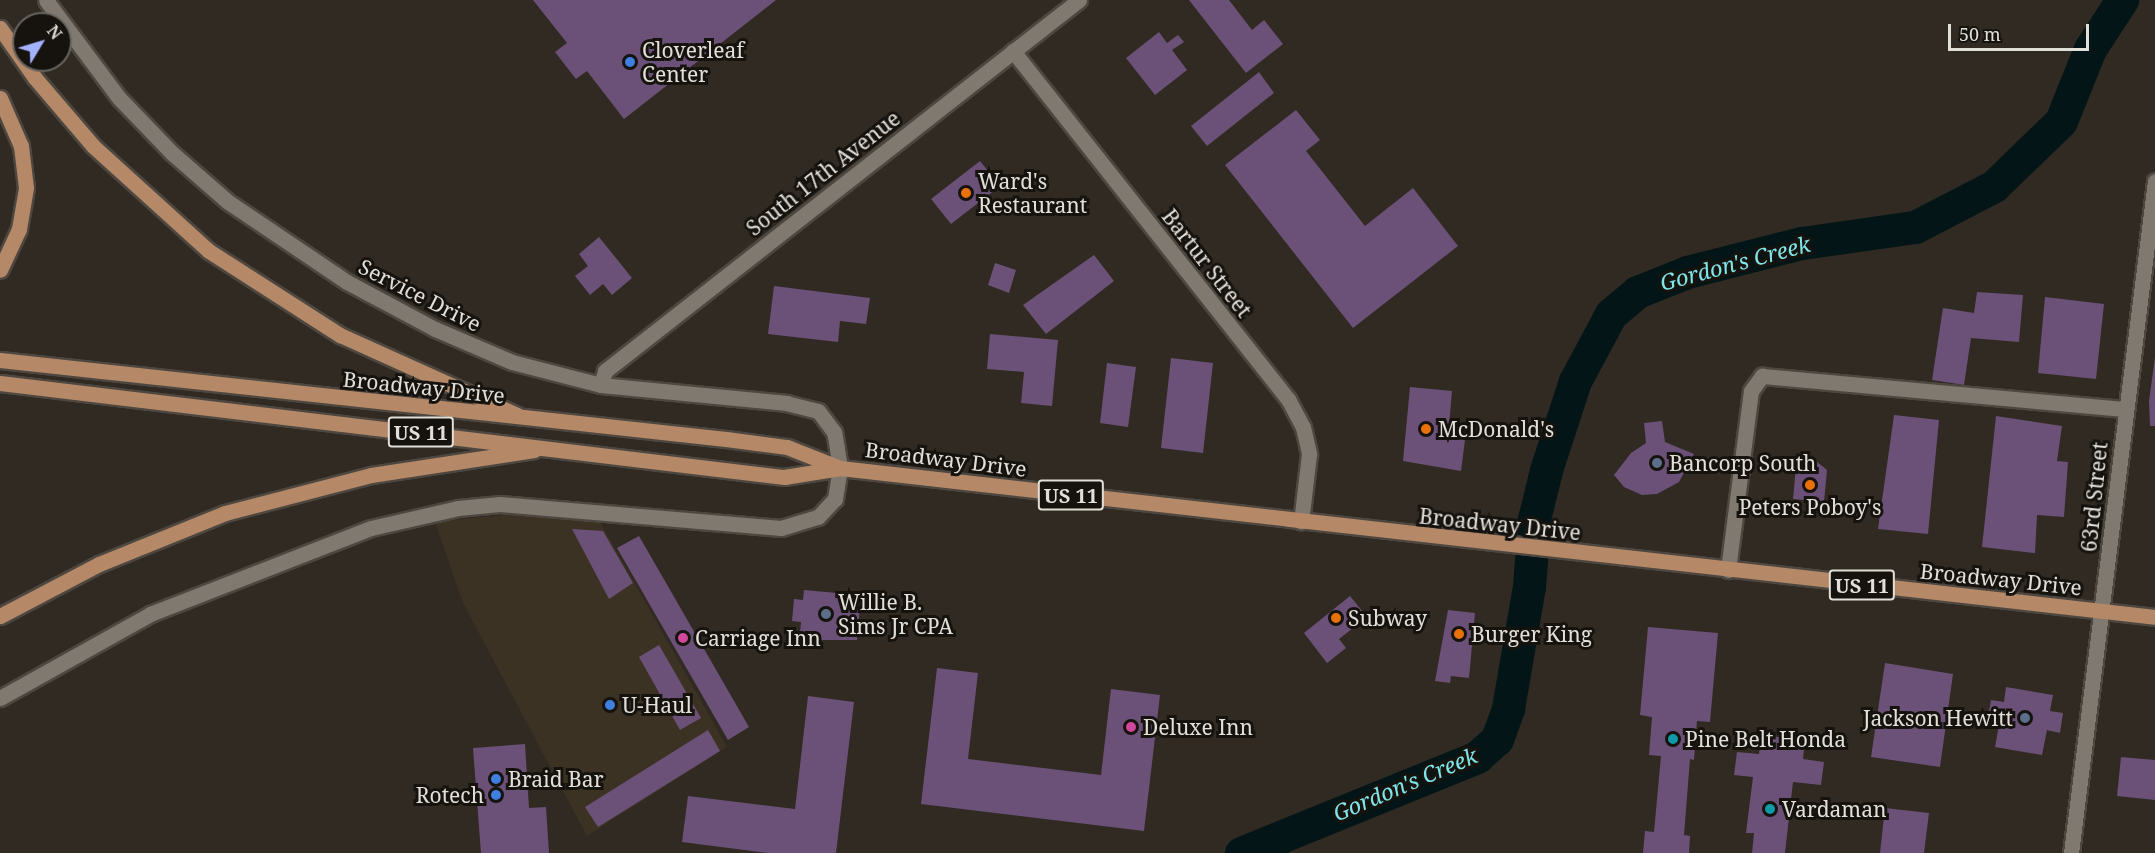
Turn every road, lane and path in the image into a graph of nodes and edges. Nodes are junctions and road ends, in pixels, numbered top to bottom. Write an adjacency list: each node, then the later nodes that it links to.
1 (46, 0): 10 (street, Service Drive)
2 (1079, 0): 4 (street, South 17th Avenue)
3 (0, 28): 12 (main road)
4 (1013, 51): 10 (street, South 17th Avenue); 15 (street, Bartur Street)
5 (0, 98): 7 (main road)
6 (2155, 181): 11 (street, 63rd Street)
7 (0, 270)
8 (0, 360): 12 (main road, Broadway Drive / US 11)
9 (0, 383): 13 (main road, Broadway Drive / US 11)
10 (601, 385): 14 (street, Service Drive)
11 (2125, 409): 16 (street); 17 (street, 63rd Street)
12 (530, 421): 14 (main road, Broadway Drive / US 11)
13 (553, 447): 14 (main road, Broadway Drive / US 11); 18 (main road)
14 (840, 468): 15 (main road, Broadway Drive / US 11); 20 (street, Service Drive)
15 (1301, 522): 16 (main road, Broadway Drive / US 11)
16 (1728, 570): 17 (main road, Broadway Drive / US 11)
17 (2103, 611): 19 (main road, Broadway Drive / US 11); 21 (street, 63rd Street)
18 (0, 616)
19 (2155, 617)
20 (0, 698)
21 (2071, 853)

